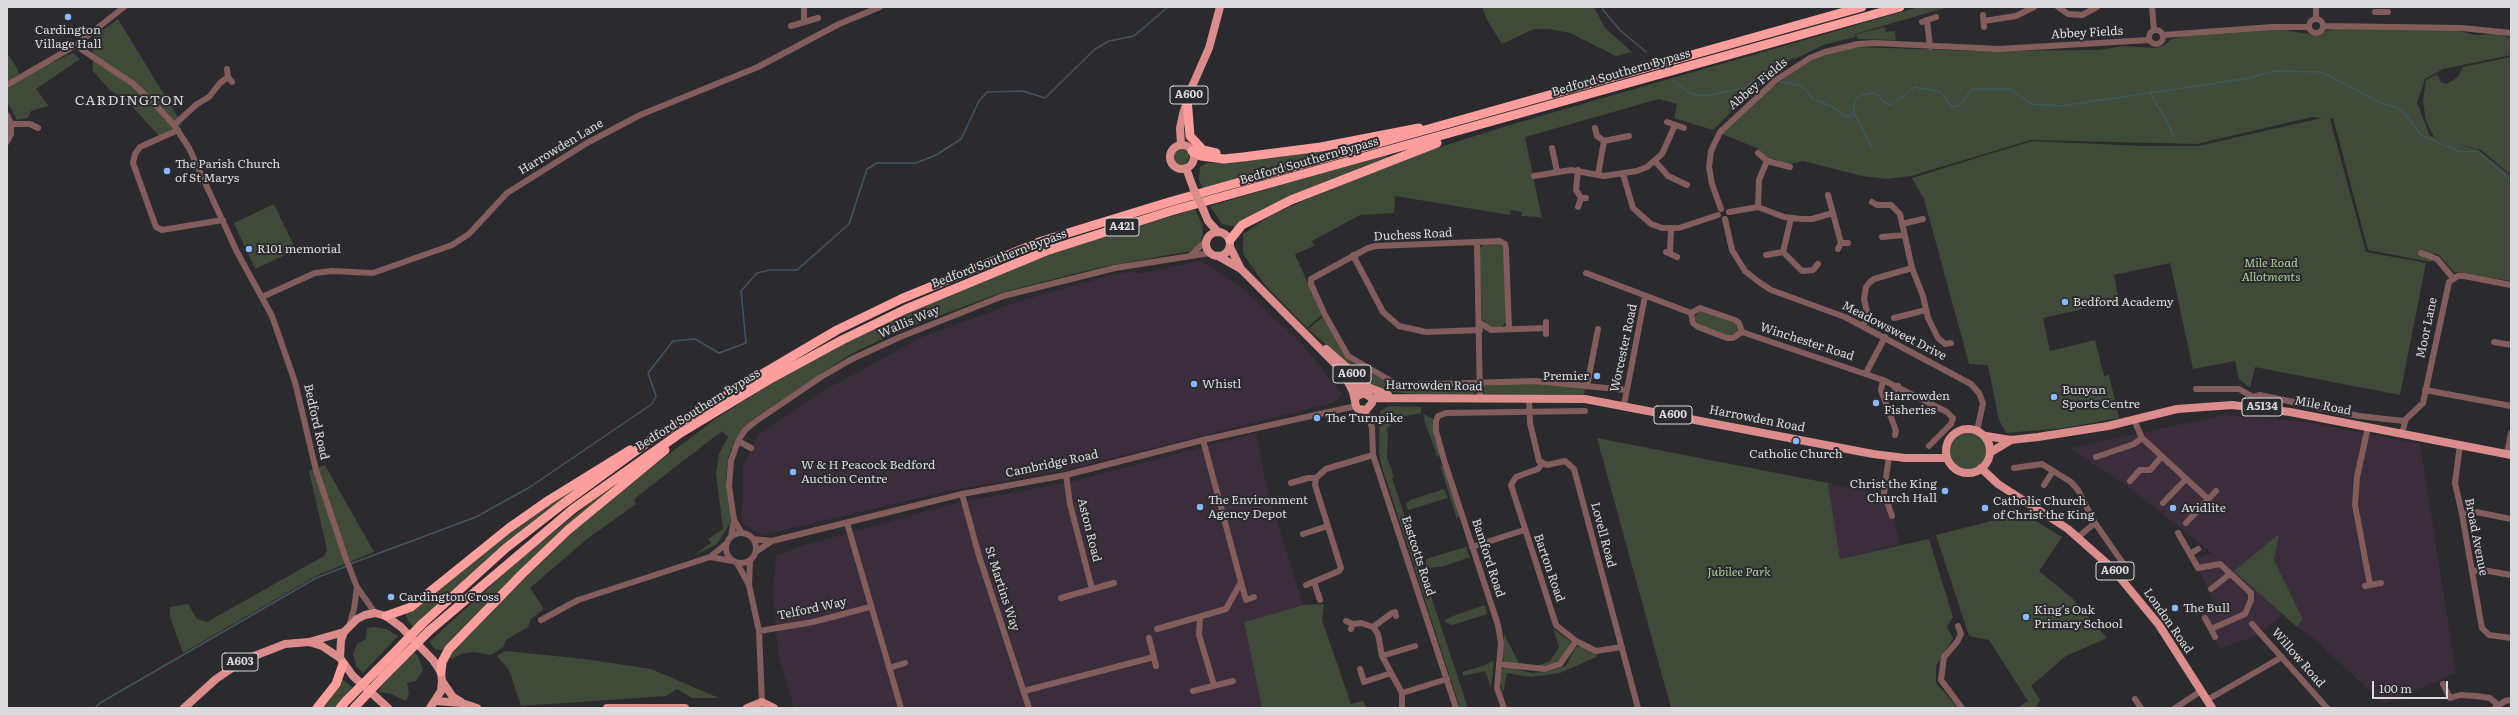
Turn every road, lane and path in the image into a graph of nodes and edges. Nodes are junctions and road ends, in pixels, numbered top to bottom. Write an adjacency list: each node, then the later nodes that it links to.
1 (124, 7): 26 (street)
2 (804, 7): 18 (street)
3 (878, 7): 95 (street, Harrowden Lane)
4 (1220, 7): 30 (main road, A600)
5 (1862, 7): 32 (highway, Bedford Southern Bypass / A421)
6 (1900, 7): 32 (highway, Bedford Southern Bypass / A421)
7 (2034, 7): 17 (street)
8 (2058, 7): 9 (street)
9 (2097, 7)
10 (2152, 7): 22 (street)
11 (2316, 7): 16 (street)
12 (2379, 10): 13 (street)
13 (2388, 12)
14 (1936, 17): 27 (street)
15 (818, 18): 18 (street)
16 (2316, 18): 20 (street); 21 (street)
17 (1984, 21)
18 (804, 22): 19 (street)
19 (791, 26)
20 (2324, 26): 21 (street); 23 (street)
21 (2308, 27): 24 (street)
22 (2154, 30): 24 (street); 25 (street)
23 (2511, 33)
24 (2163, 35): 25 (street)
25 (2149, 40): 27 (street, Abbey Fields)
26 (77, 44): 29 (street); 36 (street, Bedford Road)
27 (1930, 47): 61 (street, Abbey Fields)
28 (227, 69): 36 (street)
29 (7, 85)
30 (1187, 98): 43 (main road, A600); 47 (highway, A421)
31 (7, 115): 34 (street)
32 (1484, 120): 47 (highway, A421); 77 (highway, A421); 142 (highway, Bedford Southern Bypass / A421); 147 (highway, Bedford Southern Bypass / A421)
33 (1667, 122): 35 (street)
34 (11, 124): 37 (street); 42 (street)
35 (1675, 125): 39 (street); 48 (street)
36 (176, 127): 69 (street, Bedford Road); 69 (street)
37 (38, 128)
38 (1595, 128): 41 (street)
39 (1684, 128)
40 (1629, 136): 41 (street)
41 (1604, 141): 55 (street)
42 (7, 142)
43 (1181, 145): 45 (main road); 51 (main road)
44 (1552, 148): 53 (street)
45 (1192, 151): 47 (highway, A421); 51 (main road)
46 (1758, 153): 49 (street)
47 (1243, 157)
48 (1655, 161): 54 (street); 57 (street)
49 (1767, 161): 50 (street); 60 (street)
50 (1790, 167)
51 (1186, 168): 70 (main road, bridge)
52 (1578, 170): 53 (street); 55 (street); 59 (street)
53 (1557, 171): 56 (street)
54 (1623, 174): 55 (street); 72 (street)
55 (1598, 175)
56 (1534, 176)
57 (1682, 186)
58 (1828, 195): 63 (street)
59 (1578, 207)
60 (1758, 207): 62 (street); 66 (street)
61 (1721, 209): 62 (street); 65 (street)
62 (1729, 212): 67 (street)
63 (1832, 213): 66 (street); 79 (street)
64 (1876, 213): 71 (street)
65 (1718, 215): 67 (street); 72 (street)
66 (1791, 218): 80 (street)
67 (1725, 219): 100 (street, Meadowsweet Drive)
68 (1923, 219): 71 (street)
69 (223, 220): 95 (street, Bedford Road)
70 (1208, 221): 73 (main road); 76 (main road)
71 (1902, 224): 74 (street)
72 (1670, 228): 86 (street)
73 (1218, 232): 76 (main road); 77 (main road)
74 (1904, 235): 75 (street); 88 (street)
75 (1882, 237)
76 (1207, 240): 82 (street); 83 (main road)
77 (1230, 243): 83 (main road); 89 (main road)
78 (1477, 243): 85 (street, Duchess Road); 99 (street); 102 (street, Duchess Road)
79 (1848, 243)
80 (1783, 252): 84 (street); 87 (street)
81 (2421, 253): 91 (street)
82 (1191, 255): 83 (street, Wallis Way); 150 (street, Wallis Way)
83 (1214, 255): 89 (main road, A600)
84 (1766, 255)
85 (1353, 256): 92 (street, Duchess Road); 104 (street)
86 (1677, 257)
87 (1818, 264)
88 (1912, 268): 96 (street); 100 (street)
89 (1241, 269): 109 (main road, A600)
90 (1586, 273): 94 (street)
91 (2453, 278): 93 (street); 121 (street, Moor Lane)
92 (1311, 279): 116 (street, Harrowden Road)
93 (2511, 285)
94 (1645, 296): 97 (street); 120 (street, Worcester Road)
95 (262, 297): 209 (street, Bedford Road)
96 (1926, 310): 98 (street); 112 (street)
97 (1691, 313): 106 (street, Winchester Road); 106 (street, Winchester Road)
98 (1894, 318)
99 (1480, 322): 104 (street); 105 (street)
100 (1863, 326): 107 (street, Meadowsweet Drive)
101 (1546, 328): 102 (street)
102 (1509, 329): 105 (street)
103 (1598, 329): 117 (street)
104 (1480, 330): 108 (street)
105 (1491, 330): 108 (street)
106 (1742, 332): 113 (street, Winchester Road)
107 (1885, 337): 113 (street, Winchester Road); 140 (street, Meadowsweet Drive)
108 (1480, 341): 116 (street)
109 (1312, 342): 114 (main road, A600); 126 (main road, A600)
110 (2494, 342): 111 (street)
111 (2511, 345)
112 (1947, 346)
113 (1866, 373): 115 (street, Winchester Road)
114 (1346, 377): 122 (main road, A600); 129 (main road)
115 (1883, 380): 118 (street, Winchester Road); 123 (street)
116 (1479, 383): 117 (street, Harrowden Road); 128 (street)
117 (1587, 386): 120 (street, Harrowden Road)
118 (1898, 386): 123 (street); 153 (street, Winchester Road)
119 (2196, 389): 124 (street)
120 (1626, 390): 130 (street, Worcester Road)
121 (2425, 390): 132 (street); 138 (street, Moor Lane)
122 (1364, 393): 125 (main road, A600); 129 (main road, A600)
123 (1885, 397): 144 (street)
124 (2253, 397): 131 (street); 138 (street, Mile Road)
125 (1372, 398): 126 (main road, Harrowden Road / A600); 133 (main road, A600)
126 (1398, 398): 128 (main road, Harrowden Road / A600)
127 (1529, 398): 128 (main road, Harrowden Road / A600); 130 (main road, Harrowden Road / A600); 134 (street)
128 (1480, 399)
129 (1355, 403): 133 (main road); 148 (street, Cambridge Road)
130 (1624, 405): 158 (main road, Harrowden Road / A600)
131 (2251, 406): 137 (main road, Mile Road / A5134); 139 (main road, Mile Road / A5134)
132 (2511, 406)
133 (1366, 410): 157 (street, Eastcotts Road)
134 (1529, 410): 135 (street, Harrowden Road); 136 (street, Harrowden Road); 162 (street)
135 (1585, 410)
136 (1438, 416): 192 (street, Bamford Road)
137 (2134, 420): 146 (street); 149 (main road, Mile Road / A5134)
138 (2404, 422): 143 (street)
139 (2368, 427): 143 (main road, Mile Road / A5134); 206 (street)
140 (1977, 431): 145 (main road); 161 (main road)
141 (2511, 433): 151 (street)
142 (679, 434): 247 (highway, Bedford Southern Bypass / A421, bridge); 248 (highway)
143 (2402, 434): 152 (main road, Mile Road / A5134)
144 (1895, 435)
145 (1986, 436): 149 (main road, Mile Road / A5134); 155 (main road)
146 (2142, 438): 159 (street); 160 (street)
147 (652, 439): 217 (highway); 247 (highway, Bedford Southern Bypass / A421, bridge)
148 (1203, 440): 166 (street, Cambridge Road); 203 (street)
149 (2011, 440): 155 (main road, Mile Road / A5134)
150 (738, 441): 154 (street); 179 (street, Wallis Way)
151 (2510, 441): 156 (street)
152 (2460, 445): 156 (main road, Mile Road / A5134); 176 (street, Broad Avenue)
153 (1940, 447)
154 (751, 448)
155 (1991, 452): 163 (main road)
156 (2509, 454)
157 (1373, 455): 167 (street); 249 (street, Eastcotts Road)
158 (1889, 456): 161 (main road, Harrowden Road / A600); 177 (street)
159 (2162, 456): 168 (street); 169 (street)
160 (2096, 457)
161 (1945, 458): 163 (main road)
162 (1542, 464): 184 (street, Barton Road); 236 (street, Lovell Road)
163 (1981, 468): 188 (main road, London Road / A600)
164 (2014, 468): 165 (street)
165 (2053, 471): 171 (street); 181 (street)
166 (1066, 476): 173 (street, Cambridge Road); 210 (street, Aston Road)
167 (1316, 478): 170 (street); 183 (street)
168 (2186, 479): 174 (street); 175 (street)
169 (2130, 481)
170 (1291, 483)
171 (2044, 485)
172 (2216, 491): 174 (street)
173 (962, 494): 180 (street, Cambridge Road); 253 (street, St Martins Way)
174 (2208, 500): 182 (street)
175 (2163, 503)
176 (2462, 514): 178 (street); 200 (street, Broad Avenue)
177 (1892, 516)
178 (2511, 519)
179 (734, 520): 185 (street, Wallis Way); 190 (street, Wallis Way)
180 (847, 523): 191 (street, Cambridge Road); 215 (street)
181 (2095, 523): 188 (street); 199 (street)
182 (2186, 523)
183 (1328, 526): 187 (street); 204 (street)
184 (1524, 530): 192 (street); 233 (street, Barton Road)
185 (742, 533): 189 (street); 190 (street)
186 (2178, 533): 195 (street)
187 (1304, 534)
188 (2078, 537): 255 (main road, London Road / A600)
189 (753, 539): 191 (street); 194 (street)
190 (729, 540): 196 (street); 198 (street)
191 (772, 541): 194 (street, Cambridge Road)
192 (1472, 547): 242 (street, Bamford Road)
193 (2198, 549): 195 (street)
194 (757, 551): 197 (street)
195 (2190, 554): 201 (street)
196 (710, 558): 198 (street); 221 (street)
197 (750, 561): 198 (street); 207 (street)
198 (735, 562): 207 (street)
199 (2127, 569)
200 (2472, 571): 202 (street); 232 (street, Broad Avenue)
201 (2230, 574): 211 (street); 227 (street)
202 (2511, 575)
203 (1241, 582): 212 (street); 219 (street)
204 (1314, 582): 208 (street); 214 (street)
205 (1114, 583): 210 (street)
206 (2381, 583)
207 (749, 585): 229 (street)
208 (1306, 585)
209 (357, 587): 216 (street, Bedford Road); 228 (street)
210 (1092, 589): 213 (street)
211 (2211, 589)
212 (1254, 597)
213 (1061, 598)
214 (1320, 600)
215 (870, 607): 229 (street, Telford Way); 244 (street)
216 (375, 613): 217 (main road); 228 (main road)
217 (386, 616): 248 (main road)
218 (1396, 616): 225 (street)
219 (1200, 618): 226 (street); 252 (street)
220 (2205, 618): 227 (street)
221 (541, 620)
222 (1346, 621): 225 (street)
223 (2252, 624): 239 (street, Willow Road)
224 (1958, 626): 282 (street)
225 (1373, 627): 237 (street)
226 (1157, 629)
227 (2211, 629): 230 (street)
228 (346, 630): 234 (main road, A603); 240 (main road)
229 (759, 631): 261 (street)
230 (2215, 637)
231 (1149, 638): 238 (street)
232 (2511, 638)
233 (1576, 641): 236 (street, Barton Road); 242 (street)
234 (309, 642): 240 (main road, A603); 265 (main road, A603)
235 (1415, 646): 237 (street)
236 (1622, 647): 281 (street, Lovell Road)
237 (1382, 656): 246 (street)
238 (1154, 657): 243 (street); 253 (street)
239 (2282, 657): 258 (street); 264 (street, Willow Road)
240 (341, 661): 266 (highway); 269 (main road)
241 (906, 663): 244 (street)
242 (1499, 664): 280 (street, Bamford Road)
243 (1156, 666)
244 (889, 668): 276 (street)
245 (1360, 669): 246 (street)
246 (1391, 673): 256 (street)
247 (379, 674): 267 (highway, Bedford Southern Bypass / A421, bridge); 268 (highway, Bedford Southern Bypass / A421, bridge)
248 (442, 676): 260 (main road); 262 (main road)
249 (1447, 679): 256 (street); 279 (street, Eastcotts Road)
250 (1233, 681): 252 (street)
251 (2443, 684): 263 (street)
252 (1214, 685): 254 (street)
253 (1024, 690): 277 (street, St Martins Way)
254 (1193, 691)
255 (2201, 691): 258 (main road, London Road / A600); 284 (street)
256 (1402, 693): 278 (street)
257 (2135, 699): 283 (street)
258 (2207, 700): 285 (main road, London Road / A600)
259 (2511, 700): 263 (street)
260 (436, 701): 262 (main road); 270 (main road)
261 (762, 702): 274 (main road); 275 (main road)
262 (462, 703): 271 (main road)
263 (2496, 706)
264 (2325, 707)
265 (184, 708)
266 (317, 708)
267 (340, 708)
268 (354, 708)
269 (388, 708)
270 (430, 708)
271 (477, 708)
272 (607, 708): 273 (main road)
273 (685, 708)
274 (747, 708)
275 (774, 708)
276 (901, 708)
277 (1029, 708)
278 (1402, 708)
279 (1456, 708)
280 (1504, 708)
281 (1638, 708)
282 (1962, 708)
283 (2141, 708)
284 (2175, 708)
285 (2212, 708)

